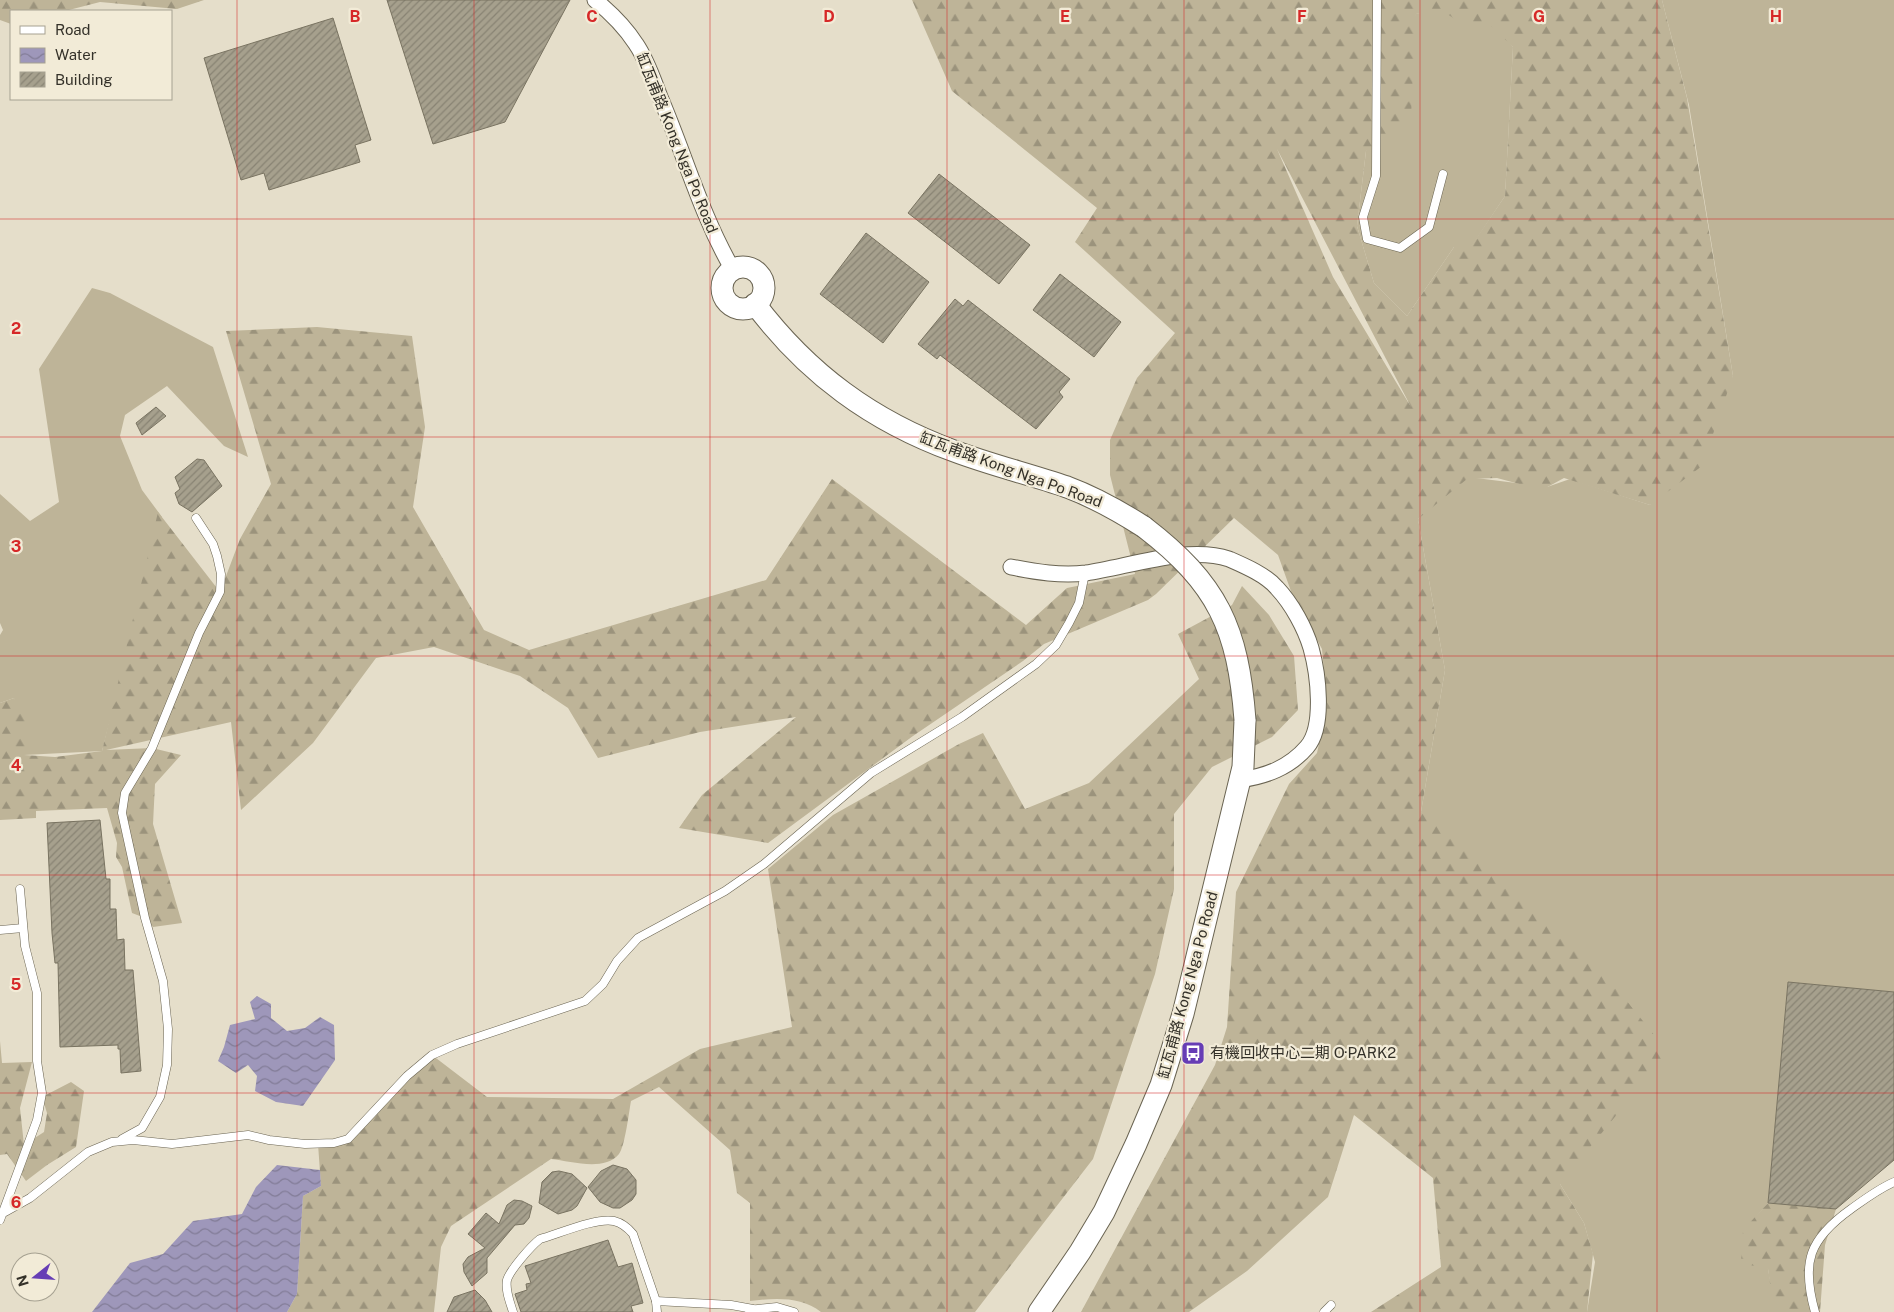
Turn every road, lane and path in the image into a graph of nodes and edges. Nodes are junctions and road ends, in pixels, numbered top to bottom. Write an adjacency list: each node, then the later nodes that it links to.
1 (595, 0): 4 (street, 缸瓦甫路 Kong Nga Po Road)
2 (1377, 0): 3 (lane)
3 (1443, 174)
4 (733, 270): 8 (street, 缸瓦甫路 Kong Nga Po Road, bridge)
5 (196, 518): 12 (lane)
6 (1011, 567): 7 (street)
7 (1085, 573): 8 (street); 12 (lane)
8 (1240, 780): 23 (street, 缸瓦甫路 Kong Nga Po Road)
9 (20, 889): 10 (lane)
10 (23, 928): 11 (lane); 14 (lane)
11 (0, 930)
12 (120, 1140): 14 (lane)
13 (1894, 1182): 25 (lane)
14 (4, 1212): 15 (lane)
15 (0, 1220)
16 (656, 1301): 18 (lane); 19 (lane); 20 (lane)
17 (1331, 1305): 24 (lane)
18 (753, 1309): 21 (lane); 22 (lane)
19 (513, 1312)
20 (657, 1312)
21 (741, 1312)
22 (794, 1312)
23 (1039, 1312)
24 (1324, 1312)
25 (1815, 1312)

